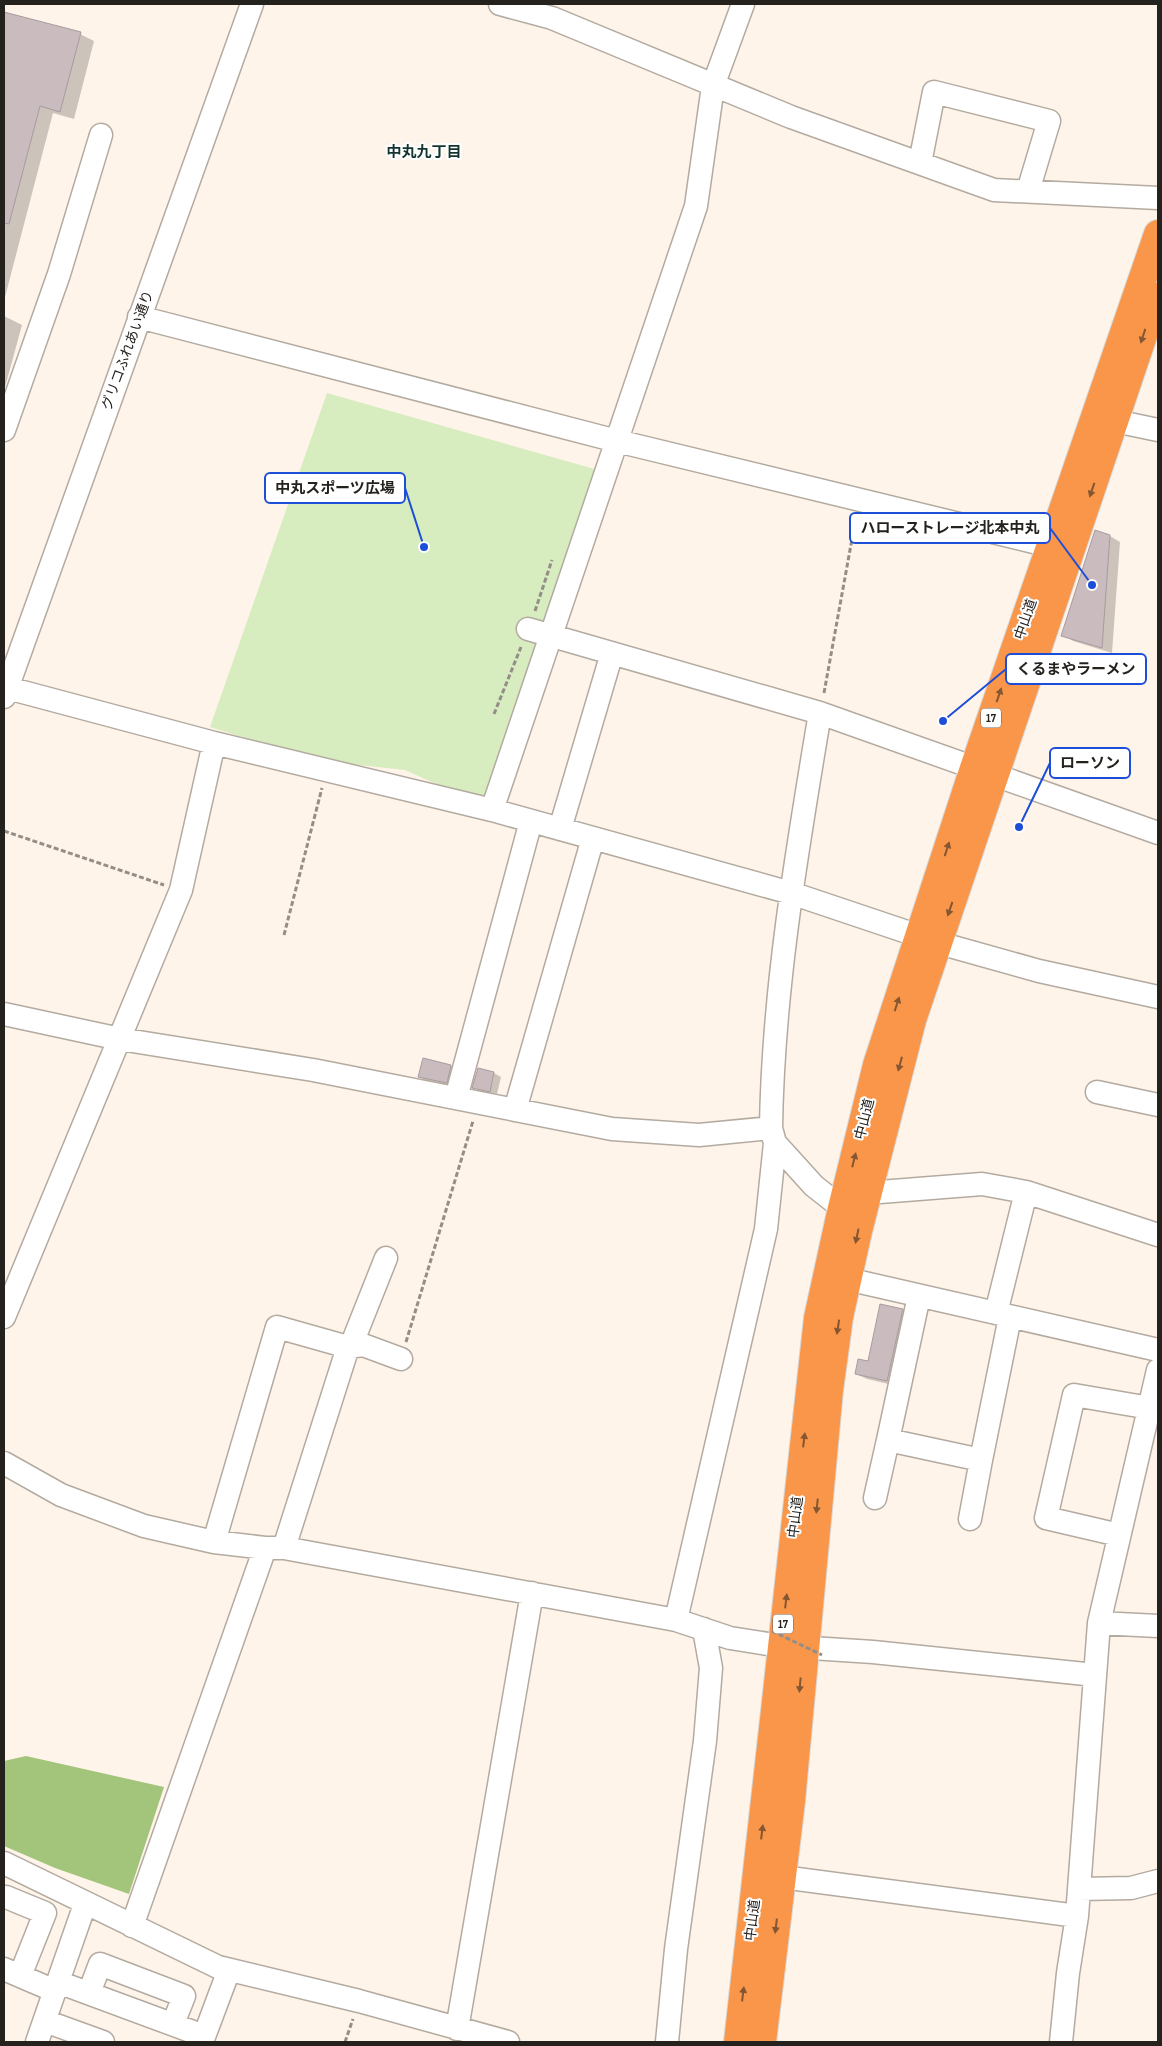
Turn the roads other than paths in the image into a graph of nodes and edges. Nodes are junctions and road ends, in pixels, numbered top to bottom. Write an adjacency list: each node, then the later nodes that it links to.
1 (252, 4): 11 (street, グリコふれあい通り)
2 (500, 4): 4 (street)
3 (743, 4): 4 (street)
4 (712, 86): 6 (street); 15 (street)
5 (101, 135): 13 (street)
6 (920, 163): 7 (street); 7 (street)
7 (1028, 191): 8 (street)
8 (1158, 198)
9 (1158, 234): 16 (highway, 中山道 / 17)
10 (1158, 290): 12 (highway, 中山道 / 17, one-way to 12)
11 (140, 316): 15 (street); 20 (street, グリコふれあい通り)
12 (1115, 421): 14 (street); 23 (highway, 中山道 / 17, one-way to 23)
13 (4, 430)
14 (1158, 430)
15 (617, 441): 16 (street); 18 (street)
16 (1050, 546): 23 (highway, 中山道 / 17, one-way to 16)
17 (529, 627): 18 (street)
18 (552, 634): 19 (street); 24 (street)
19 (612, 653): 21 (street); 26 (street)
20 (5, 691): 22 (street)
21 (820, 713): 23 (street); 29 (street)
22 (214, 743): 24 (street); 33 (street)
23 (985, 772): 27 (street); 30 (highway, 中山道 / 17)
24 (492, 810): 25 (street)
25 (531, 821): 26 (street); 35 (street)
26 (560, 829): 28 (street)
27 (1158, 833)
28 (593, 838): 29 (street); 37 (street)
29 (790, 893): 30 (street); 38 (street)
30 (929, 939): 31 (street); 40 (highway, 中山道 / 17, one-way to 40); 41 (highway, 中山道 / 17, one-way to 30)
31 (1158, 997)
32 (4, 1014): 33 (street)
33 (120, 1039): 35 (street); 47 (street)
34 (1097, 1092): 36 (street)
35 (456, 1098): 37 (street)
36 (1158, 1105)
37 (516, 1110): 38 (street)
38 (773, 1136): 41 (street); 62 (street)
39 (1026, 1192): 40 (street); 42 (street); 46 (street)
40 (867, 1193): 44 (highway, 中山道 / 17, one-way to 44)
41 (842, 1208): 66 (highway, 中山道 / 17, one-way to 41)
42 (1158, 1235)
43 (386, 1258): 48 (street)
44 (848, 1279): 45 (street); 66 (highway, 中山道 / 17, one-way to 66)
45 (919, 1296): 46 (street); 53 (street)
46 (1003, 1315): 49 (street); 54 (street)
47 (4, 1317)
48 (348, 1348): 50 (street); 59 (street); 60 (street)
49 (1158, 1350)
50 (401, 1359)
51 (1158, 1370): 52 (street)
52 (1150, 1408): 58 (street); 58 (street)
53 (888, 1440): 54 (street); 56 (street)
54 (981, 1460): 57 (street)
55 (4, 1463): 59 (street)
56 (875, 1498)
57 (970, 1519)
58 (1119, 1535): 63 (street)
59 (214, 1542): 60 (street)
60 (274, 1548): 61 (street); 75 (street)
61 (532, 1593): 62 (street); 82 (street)
62 (676, 1620): 65 (street)
63 (1099, 1623): 64 (street); 67 (street)
64 (1158, 1626)
65 (704, 1629): 66 (street); 87 (street)
66 (794, 1645): 67 (street); 69 (highway, 中山道 / 17, one-way to 69); 88 (highway, 中山道 / 17, one-way to 66)
67 (1095, 1675): 71 (street)
68 (4, 1863): 73 (street)
69 (782, 1877): 74 (street); 89 (highway, 中山道 / 17, one-way to 89)
70 (1158, 1881): 71 (street)
71 (1079, 1889): 74 (street)
72 (4, 1898): 77 (street)
73 (85, 1904): 75 (street); 78 (street)
74 (1077, 1916): 90 (street)
75 (132, 1926): 76 (street)
76 (230, 1970): 82 (street); 83 (street)
77 (12, 1973): 78 (street)
78 (56, 1987): 79 (street); 80 (street)
79 (89, 1993): 81 (street); 81 (street)
80 (44, 2021): 84 (street); 85 (street)
81 (173, 2024): 83 (street)
82 (457, 2029): 86 (street)
83 (203, 2039)
84 (37, 2042)
85 (104, 2042)
86 (508, 2042)
87 (666, 2042)
88 (738, 2042)
89 (762, 2042)
90 (1061, 2042)

